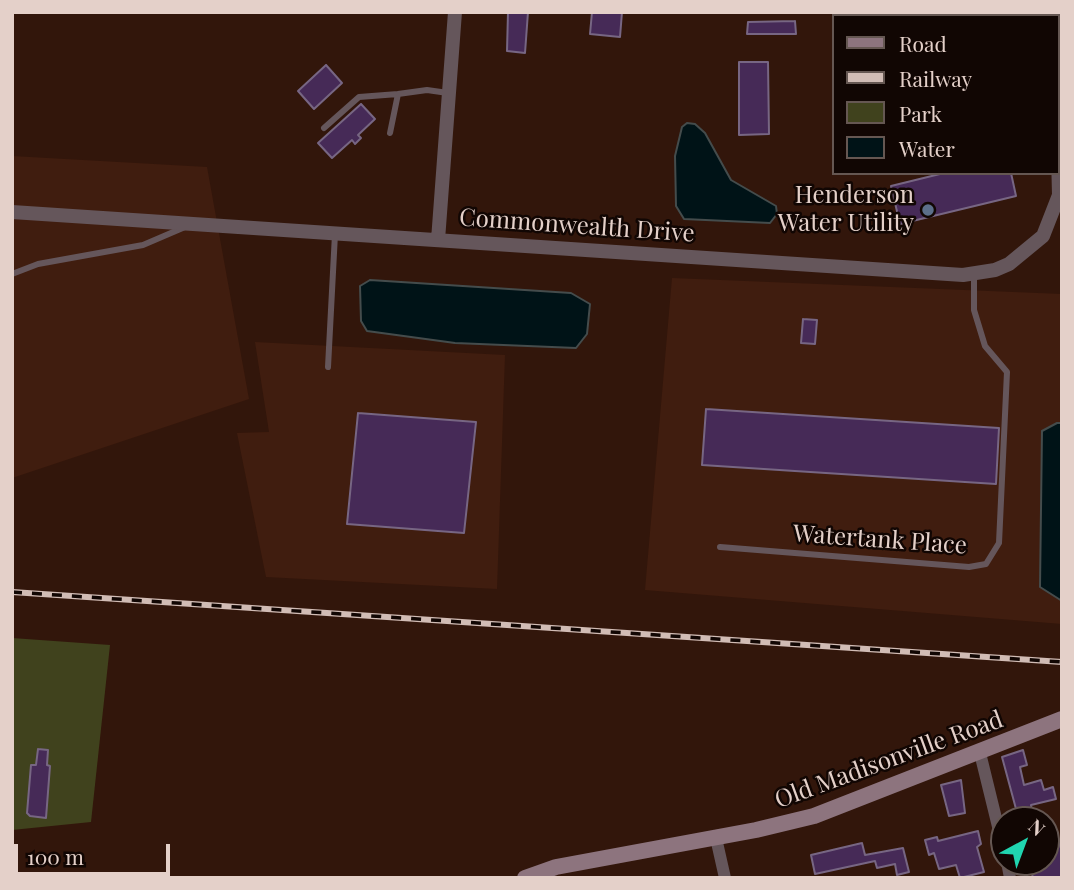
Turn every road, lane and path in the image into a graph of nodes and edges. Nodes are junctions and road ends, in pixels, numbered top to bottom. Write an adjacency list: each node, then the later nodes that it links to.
1 (455, 12): 2 (street)
2 (450, 93): 3 (lane); 10 (street)
3 (398, 94): 4 (lane); 5 (lane)
4 (324, 128)
5 (390, 133)
6 (1058, 175): 12 (street, Commonwealth Drive)
7 (12, 212): 8 (street, Commonwealth Drive)
8 (193, 224): 9 (street, Commonwealth Drive); 11 (lane)
9 (335, 232): 10 (street, Commonwealth Drive); 13 (lane)
10 (438, 240): 12 (street, Commonwealth Drive)
11 (12, 274)
12 (974, 274): 14 (lane, Watertank Place)
13 (328, 367)
14 (720, 547)
15 (1062, 719): 16 (main road, Old Madisonville Road)
16 (980, 753): 17 (street); 18 (main road, Old Madisonville Road)
17 (993, 806)
18 (716, 838): 19 (main road, Old Madisonville Road); 20 (street)
19 (525, 878)
20 (725, 878)

